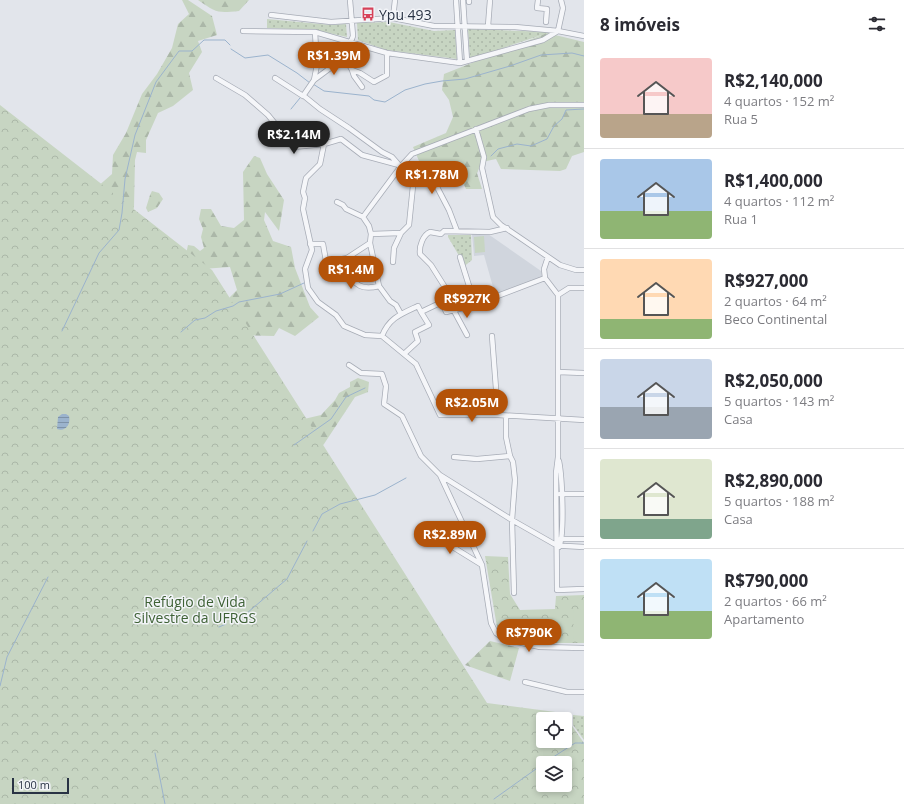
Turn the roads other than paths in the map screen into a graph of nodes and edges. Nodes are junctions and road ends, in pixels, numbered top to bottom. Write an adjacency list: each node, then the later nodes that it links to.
1 (350, 0): 10 (street)
2 (395, 0): 9 (street)
3 (456, 0): 12 (street)
4 (463, 0): 13 (street)
5 (490, 0): 14 (street)
6 (538, 0): 11 (street)
7 (562, 0): 16 (street)
8 (271, 15): 10 (street)
9 (393, 18): 10 (street); 12 (street)
10 (352, 20): 19 (street)
11 (546, 22)
12 (458, 26): 13 (street); 23 (street)
13 (465, 26): 14 (street); 22 (street)
14 (488, 26): 16 (street)
15 (243, 31): 17 (street)
16 (558, 31): 18 (street); 22 (street)
17 (315, 32): 19 (street); 27 (street)
18 (584, 36)
19 (351, 42): 20 (street); 21 (street)
20 (387, 54): 23 (street); 24 (street)
21 (345, 57): 24 (street); 27 (street)
22 (467, 61): 23 (street)
23 (460, 63)
24 (352, 70): 28 (street)
25 (216, 78): 32 (street)
26 (275, 78): 29 (street)
27 (314, 80): 29 (street)
28 (362, 87)
29 (304, 96): 33 (street)
30 (584, 105): 31 (street)
31 (476, 129): 33 (street); 37 (street)
32 (324, 144): 33 (street); 42 (street)
33 (400, 165): 34 (street); 36 (street)
34 (414, 176): 38 (street); 40 (street)
35 (337, 202): 36 (street)
36 (363, 217): 39 (street)
37 (507, 228): 38 (street); 44 (street)
38 (457, 232): 53 (street)
39 (371, 234): 40 (street); 41 (street)
40 (401, 234): 46 (street)
41 (370, 243): 45 (street); 49 (street)
42 (310, 244): 45 (street); 57 (street)
43 (460, 257): 52 (street)
44 (548, 257): 47 (street); 48 (street)
45 (347, 258): 49 (street)
46 (393, 262)
47 (584, 270)
48 (545, 278): 51 (street); 52 (street)
49 (379, 286): 55 (street)
50 (584, 288): 51 (street)
51 (558, 295): 61 (street)
52 (475, 305): 53 (street)
53 (453, 309): 54 (street); 56 (street)
54 (421, 312): 55 (street); 59 (street)
55 (401, 314): 57 (street)
56 (467, 335)
57 (382, 336): 59 (street)
58 (492, 336): 63 (street)
59 (404, 354): 63 (street)
60 (349, 364): 69 (street)
61 (558, 372): 62 (street); 65 (street)
62 (584, 372)
63 (498, 415): 64 (street)
64 (506, 416): 65 (street); 67 (street)
65 (558, 419): 66 (street); 70 (street)
66 (584, 420)
67 (510, 456): 68 (street); 72 (street)
68 (454, 457)
69 (440, 475): 72 (street); 77 (street)
70 (559, 494): 71 (street); 75 (street)
71 (584, 494)
72 (512, 520): 75 (street); 79 (street)
73 (427, 531): 77 (street)
74 (584, 539): 75 (street)
75 (557, 543): 76 (street); 78 (street)
76 (584, 547)
77 (482, 565): 80 (street)
78 (584, 589)
79 (514, 593)
80 (584, 648)
81 (525, 682): 82 (street)
82 (584, 692)

